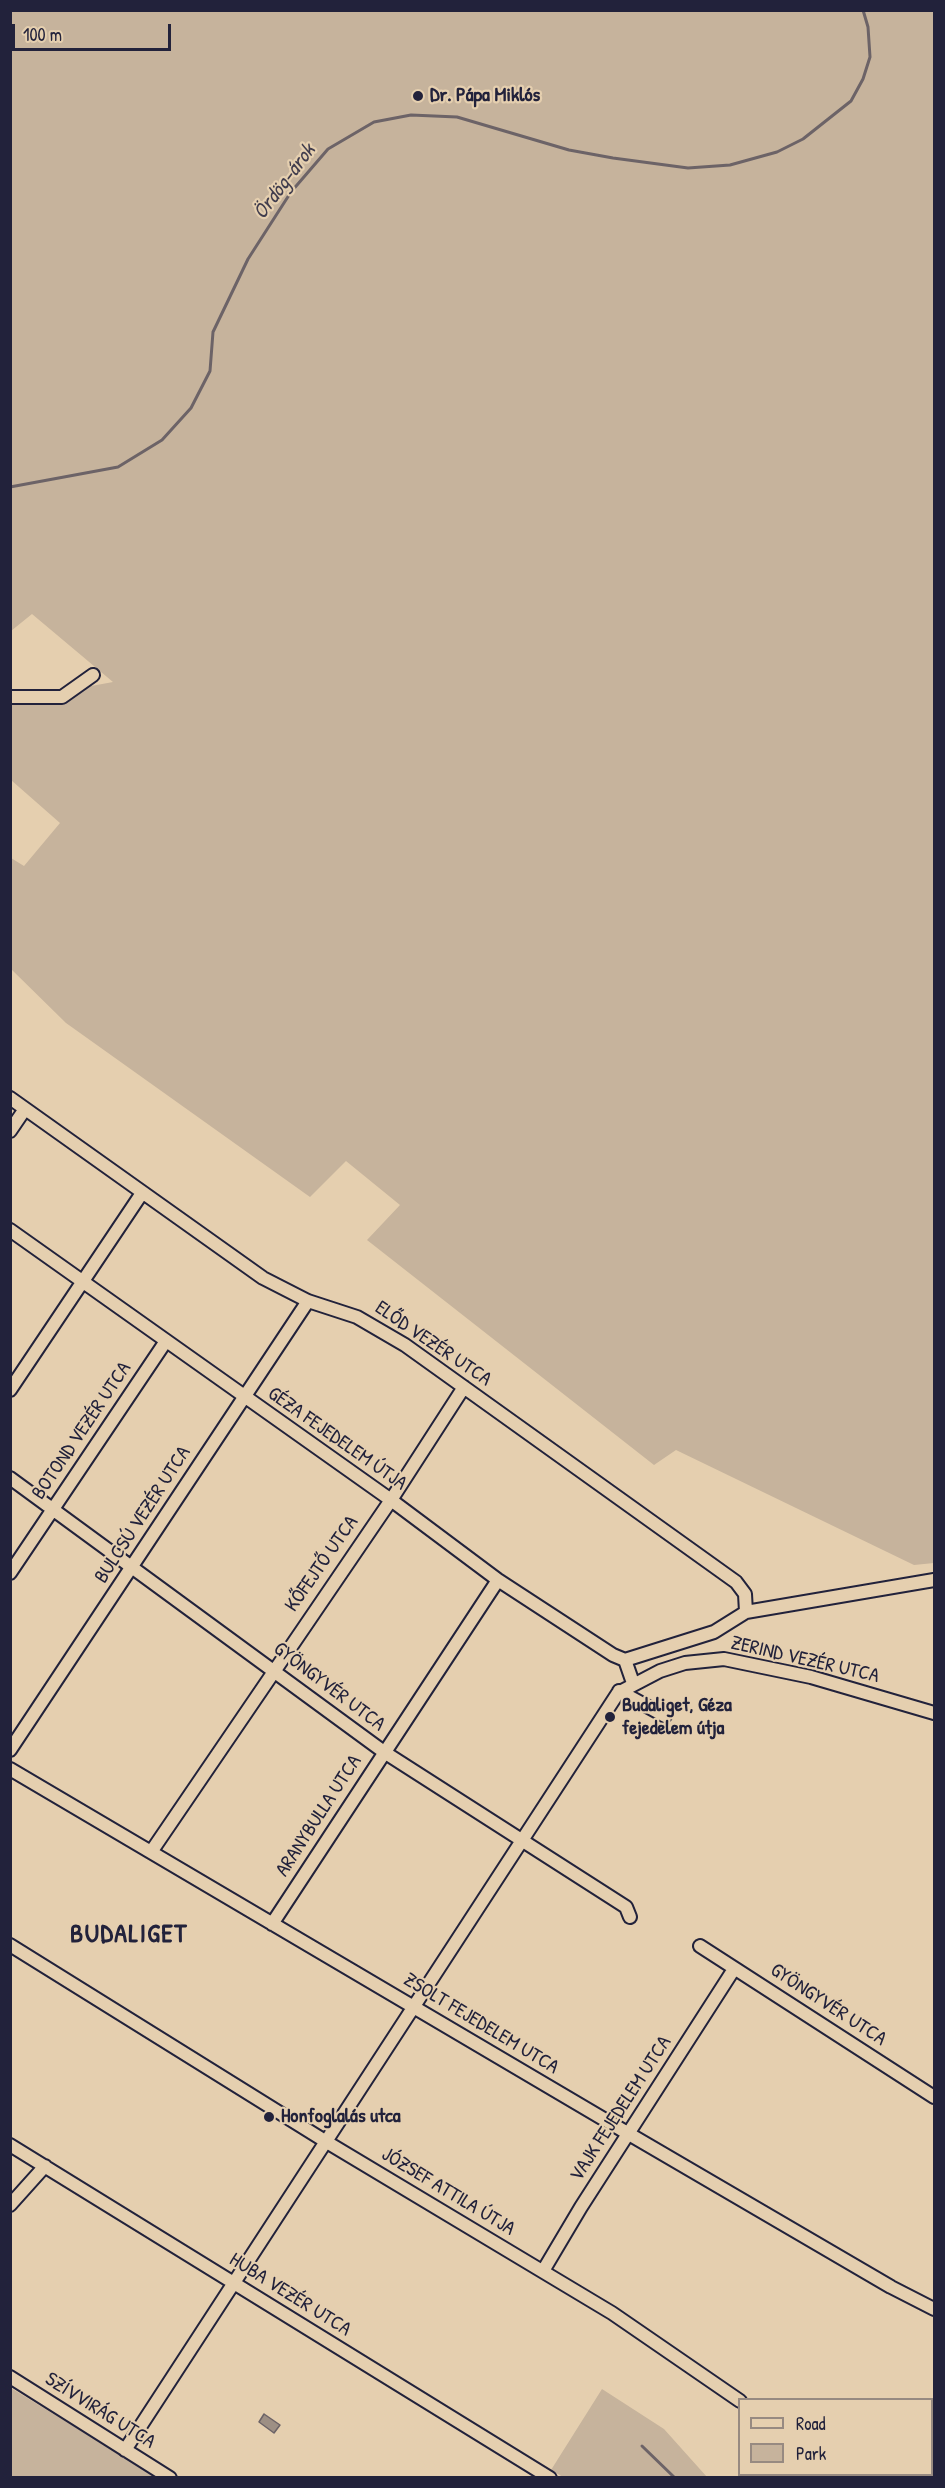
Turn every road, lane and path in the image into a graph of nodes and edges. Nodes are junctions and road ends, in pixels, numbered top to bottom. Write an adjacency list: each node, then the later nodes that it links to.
1 (93, 675): 2 (street)
2 (10, 697)
3 (10, 1098): 4 (street, ELŐD VEZÉR UTCA)
4 (25, 1109): 5 (street); 6 (street, ELŐD VEZÉR UTCA)
5 (10, 1131)
6 (142, 1193): 8 (street); 9 (street, ELŐD VEZÉR UTCA)
7 (10, 1230): 8 (street, GÉZA FEJEDELEM ÚTJA)
8 (83, 1282): 10 (street, GÉZA FEJEDELEM ÚTJA); 12 (street)
9 (308, 1301): 11 (street, ELŐD VEZÉR UTCA); 13 (street, BULCSÚ VEZÉR UTCA)
10 (166, 1341): 13 (street, GÉZA FEJEDELEM ÚTJA); 16 (street, BOTOND VEZÉR UTCA)
11 (464, 1387): 15 (street, KŐFEJTŐ UTCA); 21 (street, ELŐD VEZÉR UTCA)
12 (10, 1390)
13 (243, 1396): 15 (street, GÉZA FEJEDELEM ÚTJA); 17 (street, BULCSÚ VEZÉR UTCA)
14 (10, 1478): 16 (street, GYÖNGYVÉR UTCA)
15 (391, 1500): 19 (street, GÉZA FEJEDELEM ÚTJA); 23 (street, KŐFEJTŐ UTCA)
16 (54, 1509): 17 (street, GYÖNGYVÉR UTCA); 18 (street, BOTOND VEZÉR UTCA)
17 (132, 1567): 23 (street, GYÖNGYVÉR UTCA); 28 (street, BULCSÚ VEZÉR UTCA)
18 (10, 1573)
19 (498, 1580): 22 (street, GÉZA FEJEDELEM ÚTJA); 29 (street, ARANYBULLA UTCA)
20 (934, 1580): 21 (street)
21 (746, 1612): 22 (street)
22 (625, 1660): 24 (street)
23 (273, 1670): 29 (street, GYÖNGYVÉR UTCA); 32 (street, KŐFEJTŐ UTCA)
24 (633, 1683): 25 (street); 26 (street, ZERIND VEZÉR UTCA)
25 (619, 1691): 27 (street); 31 (street)
26 (934, 1713)
27 (665, 1716)
28 (10, 1750)
29 (384, 1752): 31 (street, GYÖNGYVÉR UTCA); 34 (street, ARANYBULLA UTCA)
30 (10, 1769): 32 (street, ZSOLT FEJEDELEM UTCA)
31 (521, 1840): 33 (street, GYÖNGYVÉR UTCA); 38 (street)
32 (151, 1852): 34 (street, ZSOLT FEJEDELEM UTCA)
33 (630, 1917)
34 (272, 1924): 38 (street, ZSOLT FEJEDELEM UTCA)
35 (10, 1944): 41 (street, JÓZSEF ATTILA ÚTJA)
36 (700, 1946): 37 (street, GYÖNGYVÉR UTCA)
37 (734, 1970): 39 (street, GYÖNGYVÉR UTCA); 40 (street, VAJK FEJEDELEM UTCA)
38 (413, 2006): 40 (street, ZSOLT FEJEDELEM UTCA); 41 (street)
39 (934, 2097)
40 (629, 2134): 45 (street, VAJK FEJEDELEM UTCA); 47 (street, ZSOLT FEJEDELEM UTCA)
41 (325, 2141): 45 (street, JÓZSEF ATTILA ÚTJA); 46 (street)
42 (10, 2145): 43 (street, HUBA VEZÉR UTCA)
43 (45, 2166): 44 (street); 46 (street, HUBA VEZÉR UTCA)
44 (10, 2205)
45 (543, 2271): 49 (street, JÓZSEF ATTILA ÚTJA)
46 (235, 2284): 50 (street); 52 (street, HUBA VEZÉR UTCA)
47 (934, 2309)
48 (10, 2377): 50 (street, SZÍVVIRÁG UTCA)
49 (738, 2400)
50 (125, 2450): 51 (street, SZÍVVIRÁG UTCA)
51 (170, 2478)
52 (550, 2478)

